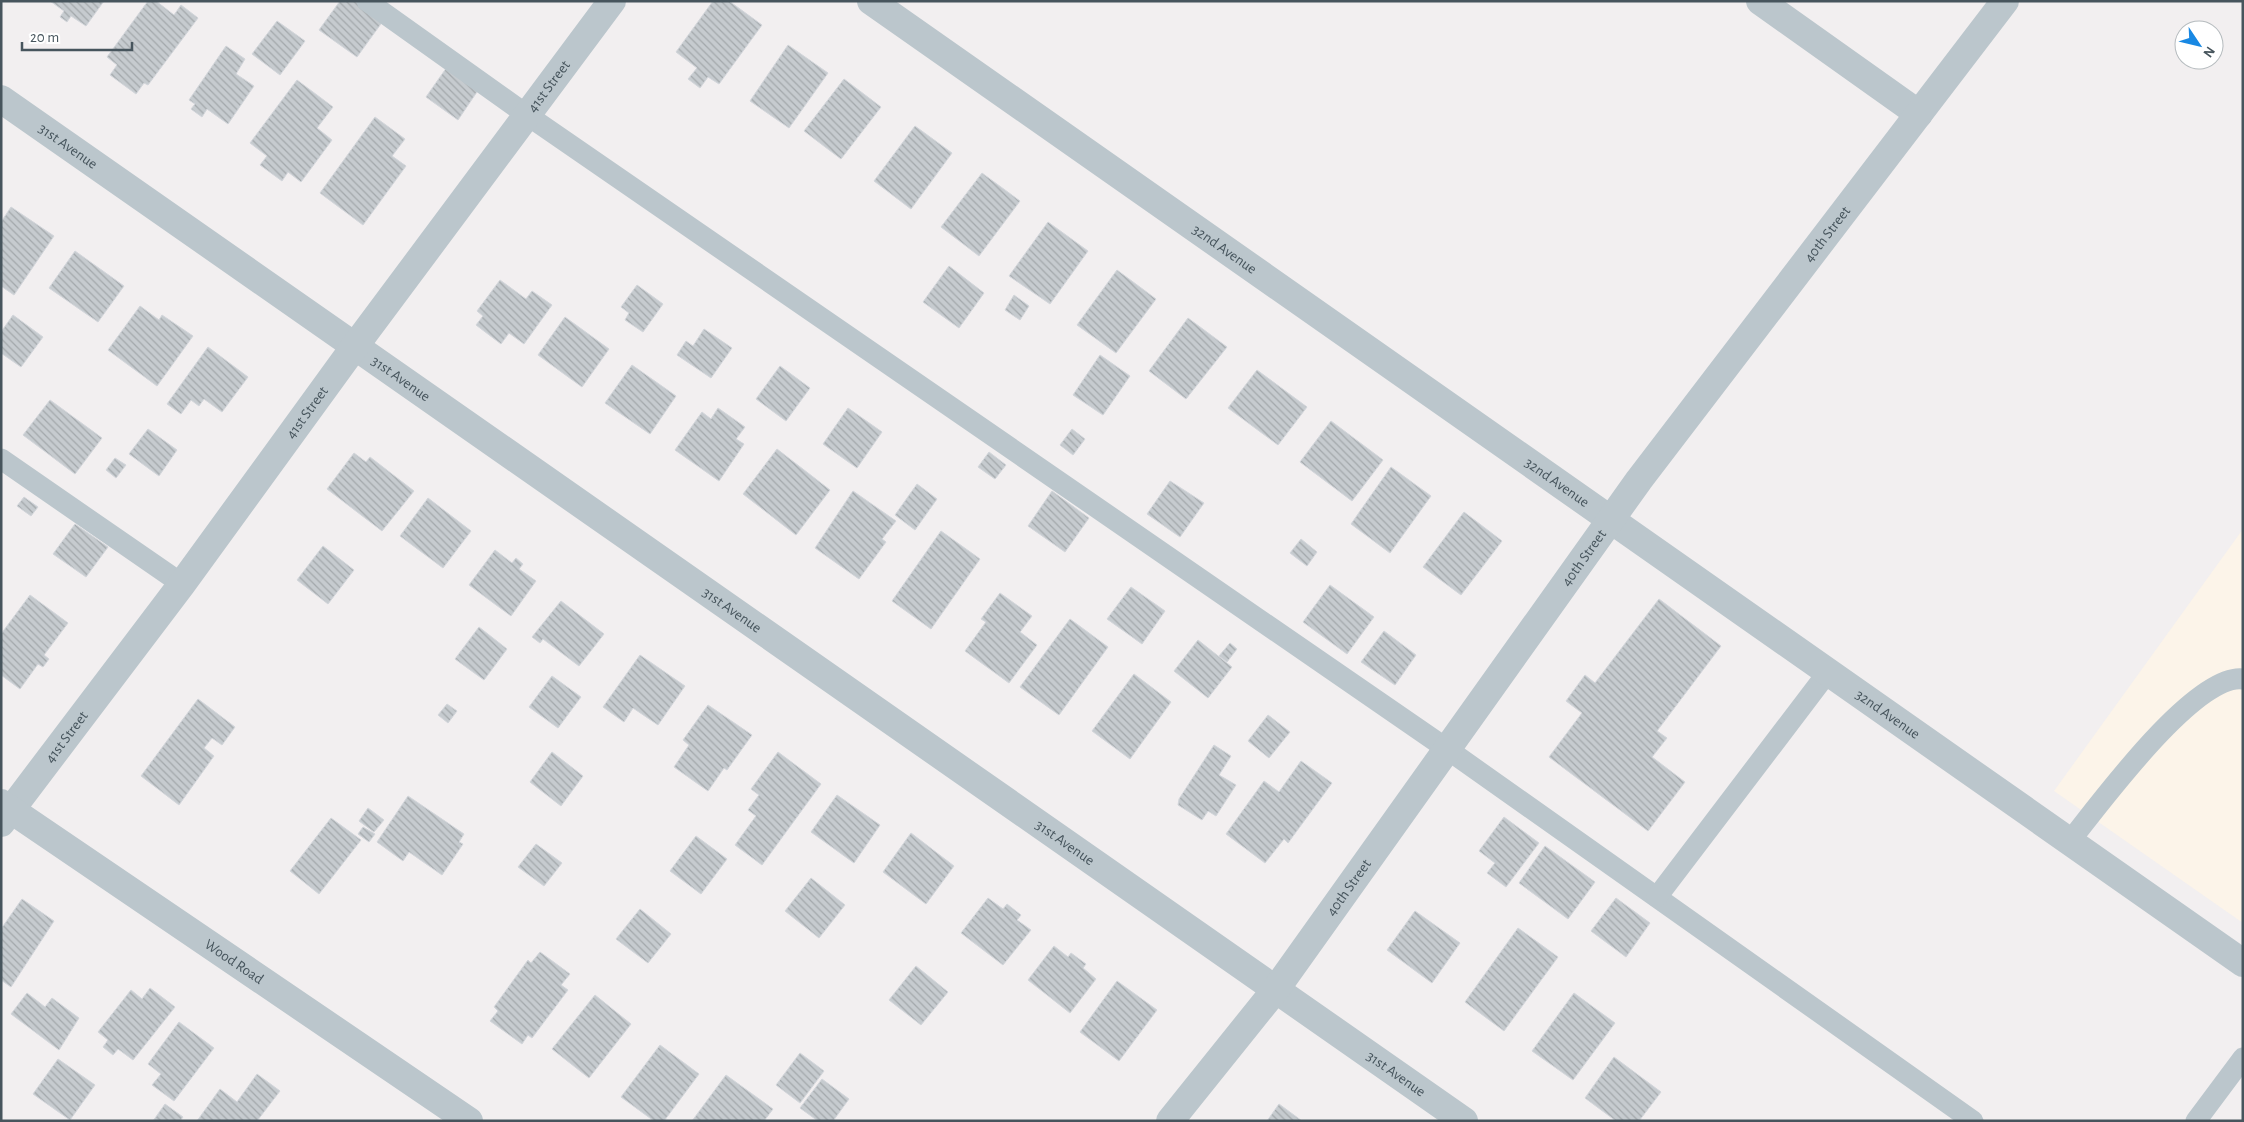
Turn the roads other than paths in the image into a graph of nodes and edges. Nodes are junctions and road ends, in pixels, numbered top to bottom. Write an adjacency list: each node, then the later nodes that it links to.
1 (367, 1): 8 (lane)
2 (612, 1): 8 (street, 41st Street)
3 (871, 1): 11 (street, 32nd Avenue)
4 (1760, 1): 7 (street)
5 (2006, 1): 7 (street, 40th Street)
6 (1, 99): 9 (street, 31st Avenue)
7 (1919, 114): 11 (street, 40th Street)
8 (527, 115): 9 (street, 41st Street); 15 (lane)
9 (355, 346): 12 (street, 41st Street); 20 (street, 31st Avenue)
10 (1, 459): 12 (lane)
11 (1611, 520): 13 (street, 32nd Avenue); 15 (street, 40th Street)
12 (182, 584): 16 (street, 41st Street)
13 (1828, 672): 17 (street, 32nd Avenue); 18 (lane)
14 (2243, 678): 17 (lane)
15 (1447, 749): 18 (lane); 20 (street, 40th Street)
16 (4, 812): 22 (street, Wood Road)
17 (2070, 842): 19 (street, 32nd Avenue)
18 (1657, 897): 25 (lane)
19 (2243, 962)
20 (1276, 989): 23 (street, 40th Street); 24 (street, 31st Avenue)
21 (2243, 1058): 26 (lane)
22 (469, 1121)
23 (1170, 1121)
24 (1464, 1121)
25 (1973, 1121)
26 (2196, 1121)

